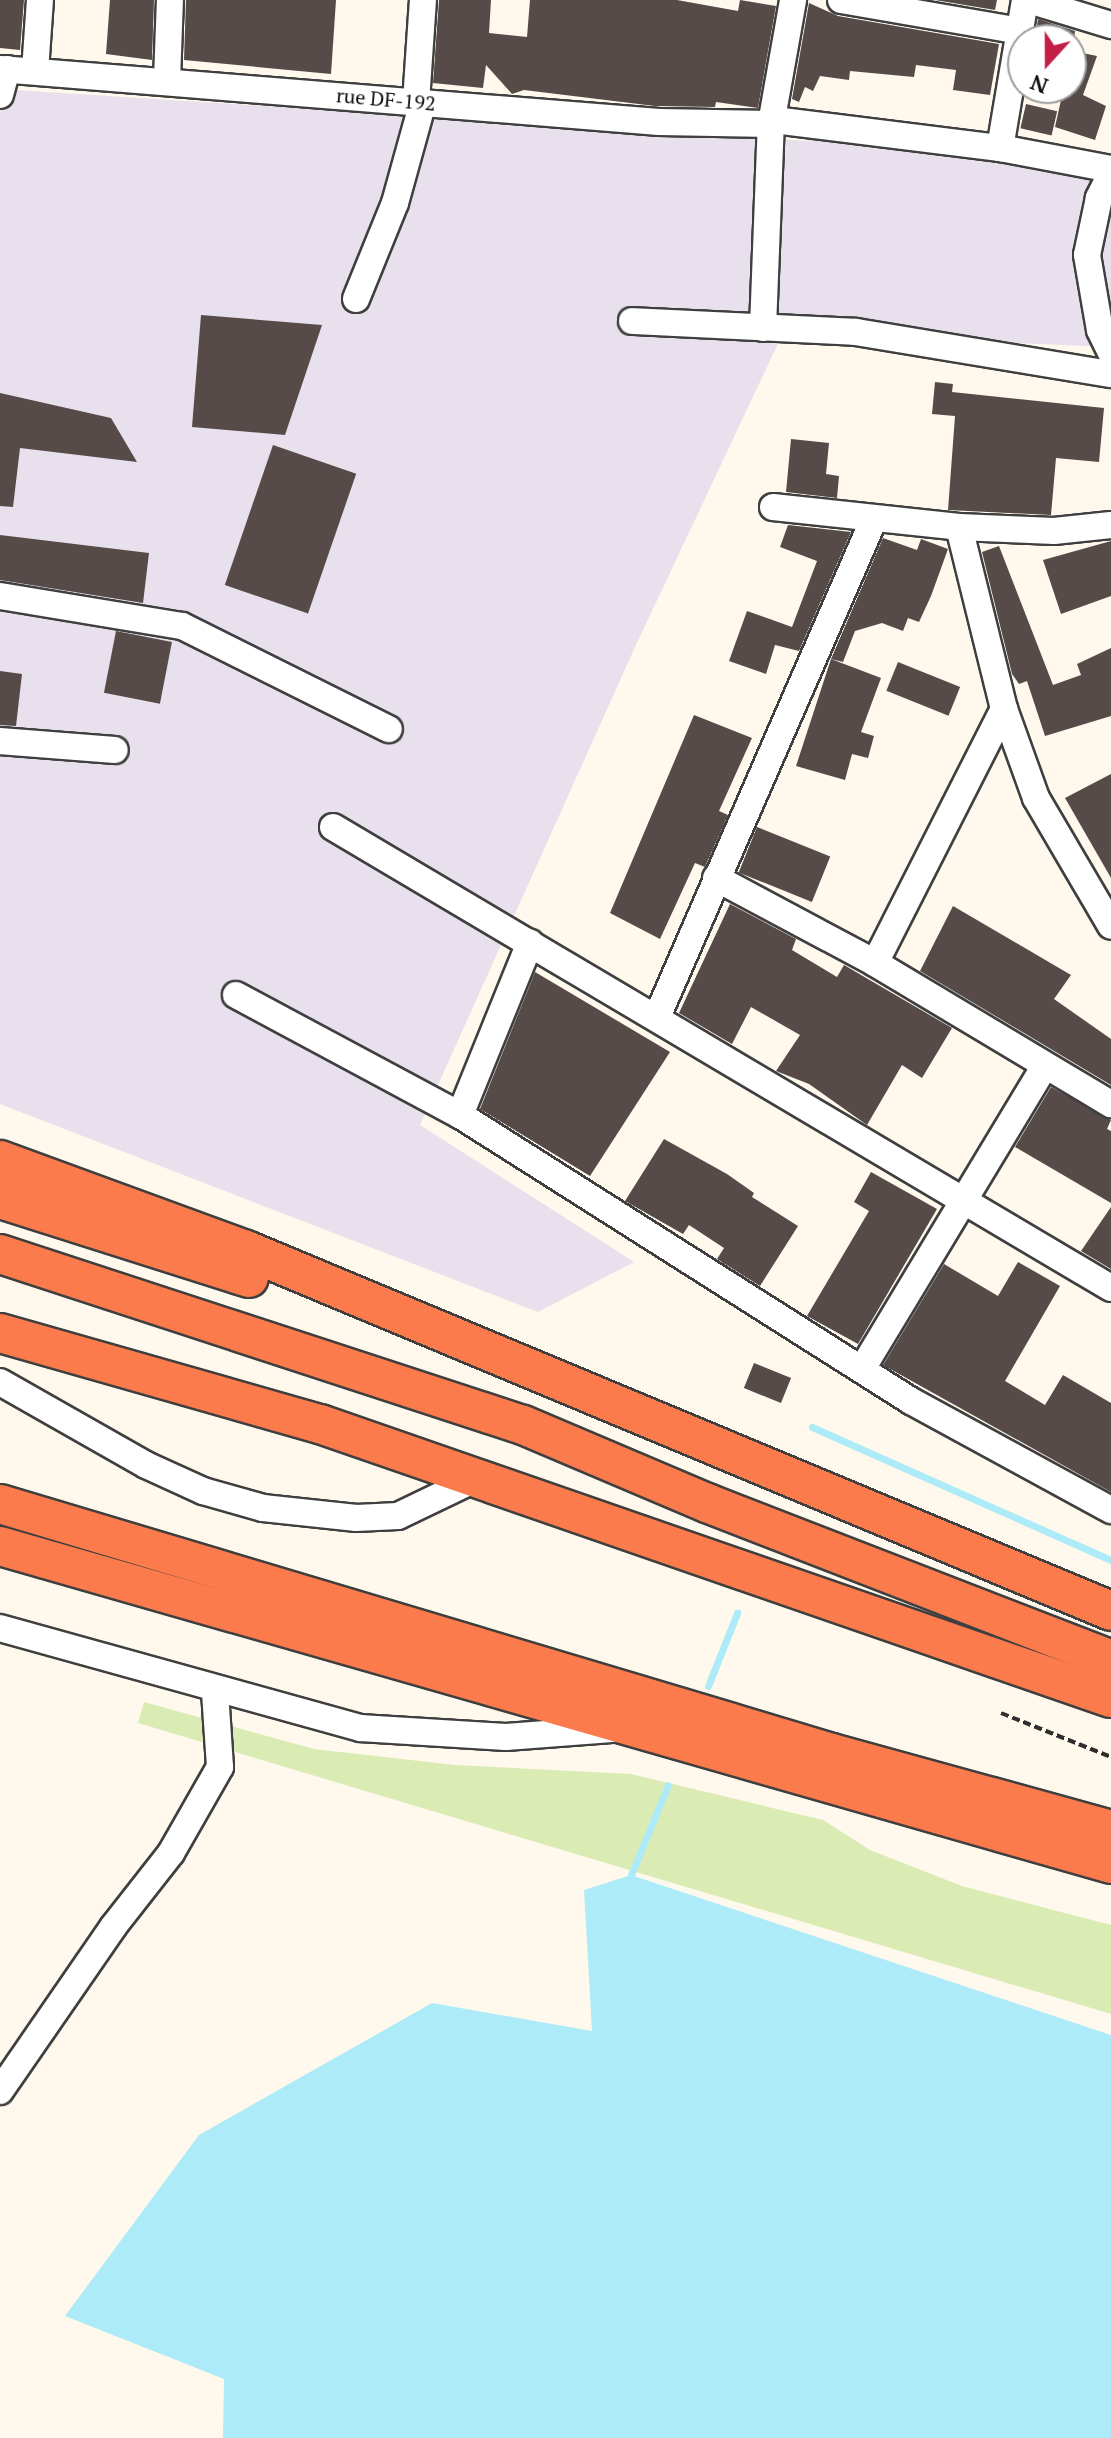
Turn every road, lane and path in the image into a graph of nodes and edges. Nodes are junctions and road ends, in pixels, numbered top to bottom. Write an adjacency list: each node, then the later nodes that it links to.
1 (40, 0): 11 (street)
2 (170, 0): 12 (street)
3 (423, 0): 14 (street)
4 (793, 0): 16 (street)
5 (841, 0): 9 (street)
6 (1027, 0): 7 (street); 8 (street)
7 (1022, 24)
8 (1111, 25)
9 (1007, 29)
10 (4, 69): 11 (street, rue DF-192); 13 (street)
11 (35, 71): 12 (street, rue DF-192)
12 (167, 80): 14 (street, rue DF-192)
13 (0, 95)
14 (420, 102): 16 (street, rue DF-192); 19 (street)
15 (1008, 104): 17 (street)
16 (772, 122): 17 (street, rue DF-192); 21 (street)
17 (1000, 148): 18 (street, rue DF-192)
18 (1111, 172): 22 (street)
19 (356, 299)
20 (632, 321): 21 (street)
21 (763, 328): 23 (street)
22 (1111, 353)
23 (1111, 374)
24 (773, 507): 25 (street)
25 (874, 519): 27 (street); 34 (street)
26 (1111, 525): 27 (street)
27 (959, 527): 29 (street)
28 (0, 596): 30 (street)
29 (1004, 709): 35 (street); 37 (street)
30 (389, 729)
31 (0, 741): 32 (street)
32 (115, 750)
33 (333, 827): 36 (street)
34 (716, 878): 37 (street); 39 (street)
35 (1110, 923)
36 (530, 943): 39 (street); 42 (street)
37 (875, 963): 40 (street)
38 (236, 995): 42 (street)
39 (657, 1017): 44 (street)
40 (1045, 1066): 41 (street); 44 (street)
41 (1111, 1104)
42 (460, 1115): 49 (street)
43 (0, 1160): 50 (highway)
44 (966, 1198): 47 (street); 49 (street)
45 (0, 1199): 50 (highway)
46 (0, 1254): 58 (highway)
47 (1111, 1288)
48 (0, 1333): 52 (highway)
49 (862, 1369): 54 (street)
50 (541, 1374): 56 (highway)
51 (0, 1382): 52 (street)
52 (479, 1477): 60 (highway)
53 (10, 1506): 64 (highway)
54 (1111, 1510)
55 (6, 1549): 62 (highway)
56 (1111, 1611)
57 (0, 1628): 59 (street)
58 (1111, 1660)
59 (215, 1692): 62 (street); 66 (street)
60 (1111, 1698)
61 (1001, 1713): 63 (path)
62 (635, 1727): 65 (highway)
63 (1111, 1757)
64 (1111, 1830)
65 (1111, 1864)
66 (0, 2091)

